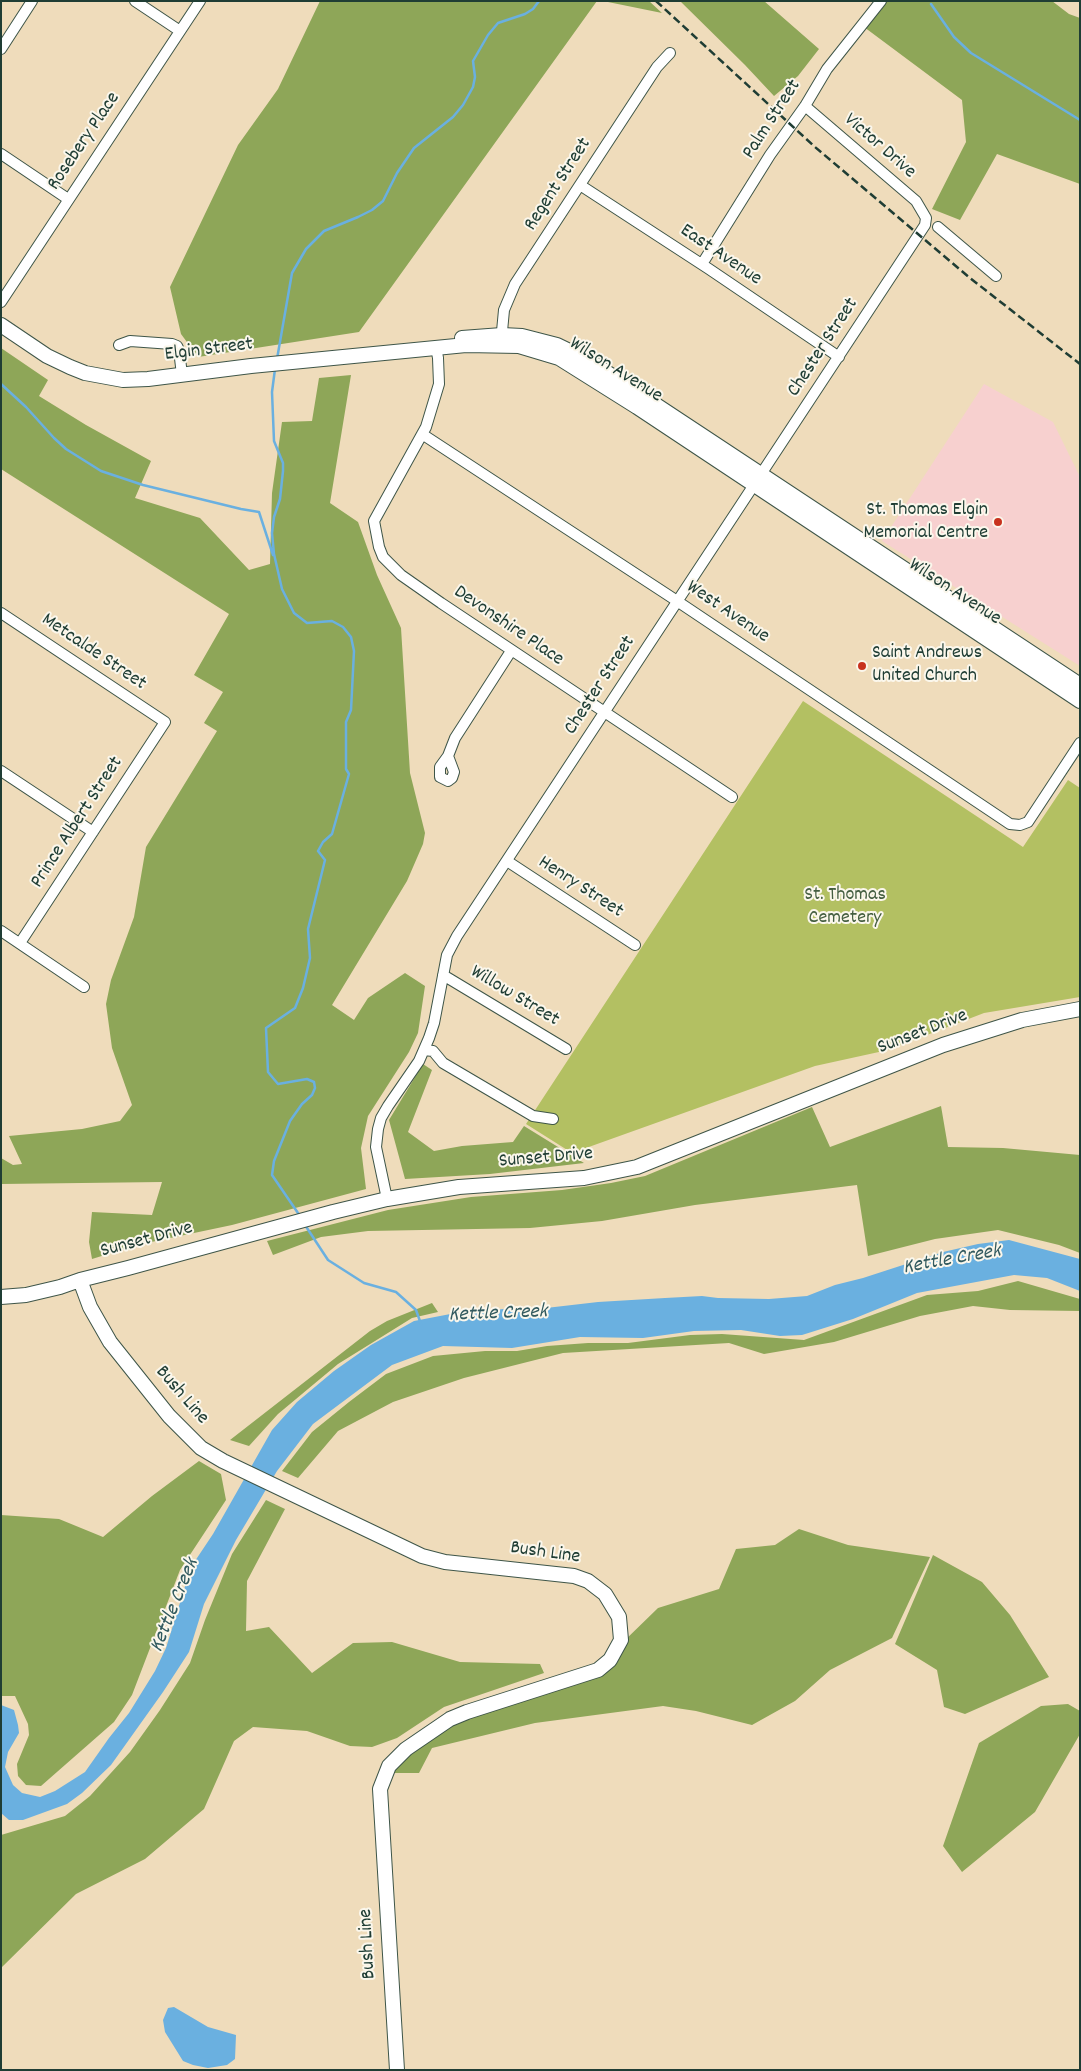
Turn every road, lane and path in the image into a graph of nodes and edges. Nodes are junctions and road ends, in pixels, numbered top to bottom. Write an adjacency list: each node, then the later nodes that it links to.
1 (32, 1): 6 (street)
2 (136, 1): 5 (street)
3 (200, 1): 5 (street, Rosebery Place)
4 (881, 1): 8 (street, Palm Street)
5 (180, 31): 11 (street, Rosebery Place)
6 (1, 49)
7 (670, 53): 10 (street, Regent Street)
8 (805, 106): 12 (street, Victor Drive); 14 (street, Palm Street)
9 (1, 154): 11 (street)
10 (580, 185): 14 (street, East Avenue); 18 (street, Regent Street)
11 (68, 198): 16 (street, Rosebery Place)
12 (926, 218): 21 (street, Chester Street)
13 (938, 227): 15 (street)
14 (702, 264): 21 (street, East Avenue)
15 (996, 276)
16 (1, 302)
17 (1, 325): 22 (street, Elgin Street)
18 (501, 340): 20 (street, Wilson Avenue); 24 (street, Wilson Avenue)
19 (118, 345): 22 (street)
20 (436, 347): 22 (street, Elgin Street); 23 (street)
21 (839, 357): 24 (street, Chester Street)
22 (182, 375)
23 (422, 434): 25 (street, West Avenue); 28 (street, Devonshire Place)
24 (757, 479): 25 (street, Chester Street); 27 (street, Wilson Avenue)
25 (678, 601): 31 (street, Chester Street); 33 (street, West Avenue)
26 (1, 613): 32 (street, Metcalde Street)
27 (996, 638): 29 (street, Wilson Avenue); 30 (street, Wilson Avenue)
28 (511, 651): 31 (street, Devonshire Place); 34 (street)
29 (1080, 685)
30 (1080, 701)
31 (604, 712): 36 (street, Devonshire Place); 38 (street, Chester Street)
32 (165, 722): 37 (street, Prince Albert Street)
33 (1080, 743)
34 (448, 756)
35 (1, 771): 37 (street)
36 (732, 797)
37 (93, 832): 40 (street, Prince Albert Street)
38 (507, 861): 41 (street, Henry Street); 42 (street, Chester Street)
39 (1, 931): 40 (street)
40 (20, 943): 43 (street)
41 (635, 945)
42 (444, 974): 45 (street, Willow Street); 46 (street, Chester Street)
43 (84, 987)
44 (1080, 1009): 48 (street, Sunset Drive)
45 (566, 1049)
46 (424, 1050): 47 (street); 48 (street, Chester Street)
47 (553, 1119)
48 (387, 1199): 49 (street, Sunset Drive)
49 (80, 1280): 50 (street, Sunset Drive); 51 (street, Bush Line)
50 (1, 1297)
51 (397, 2070)

